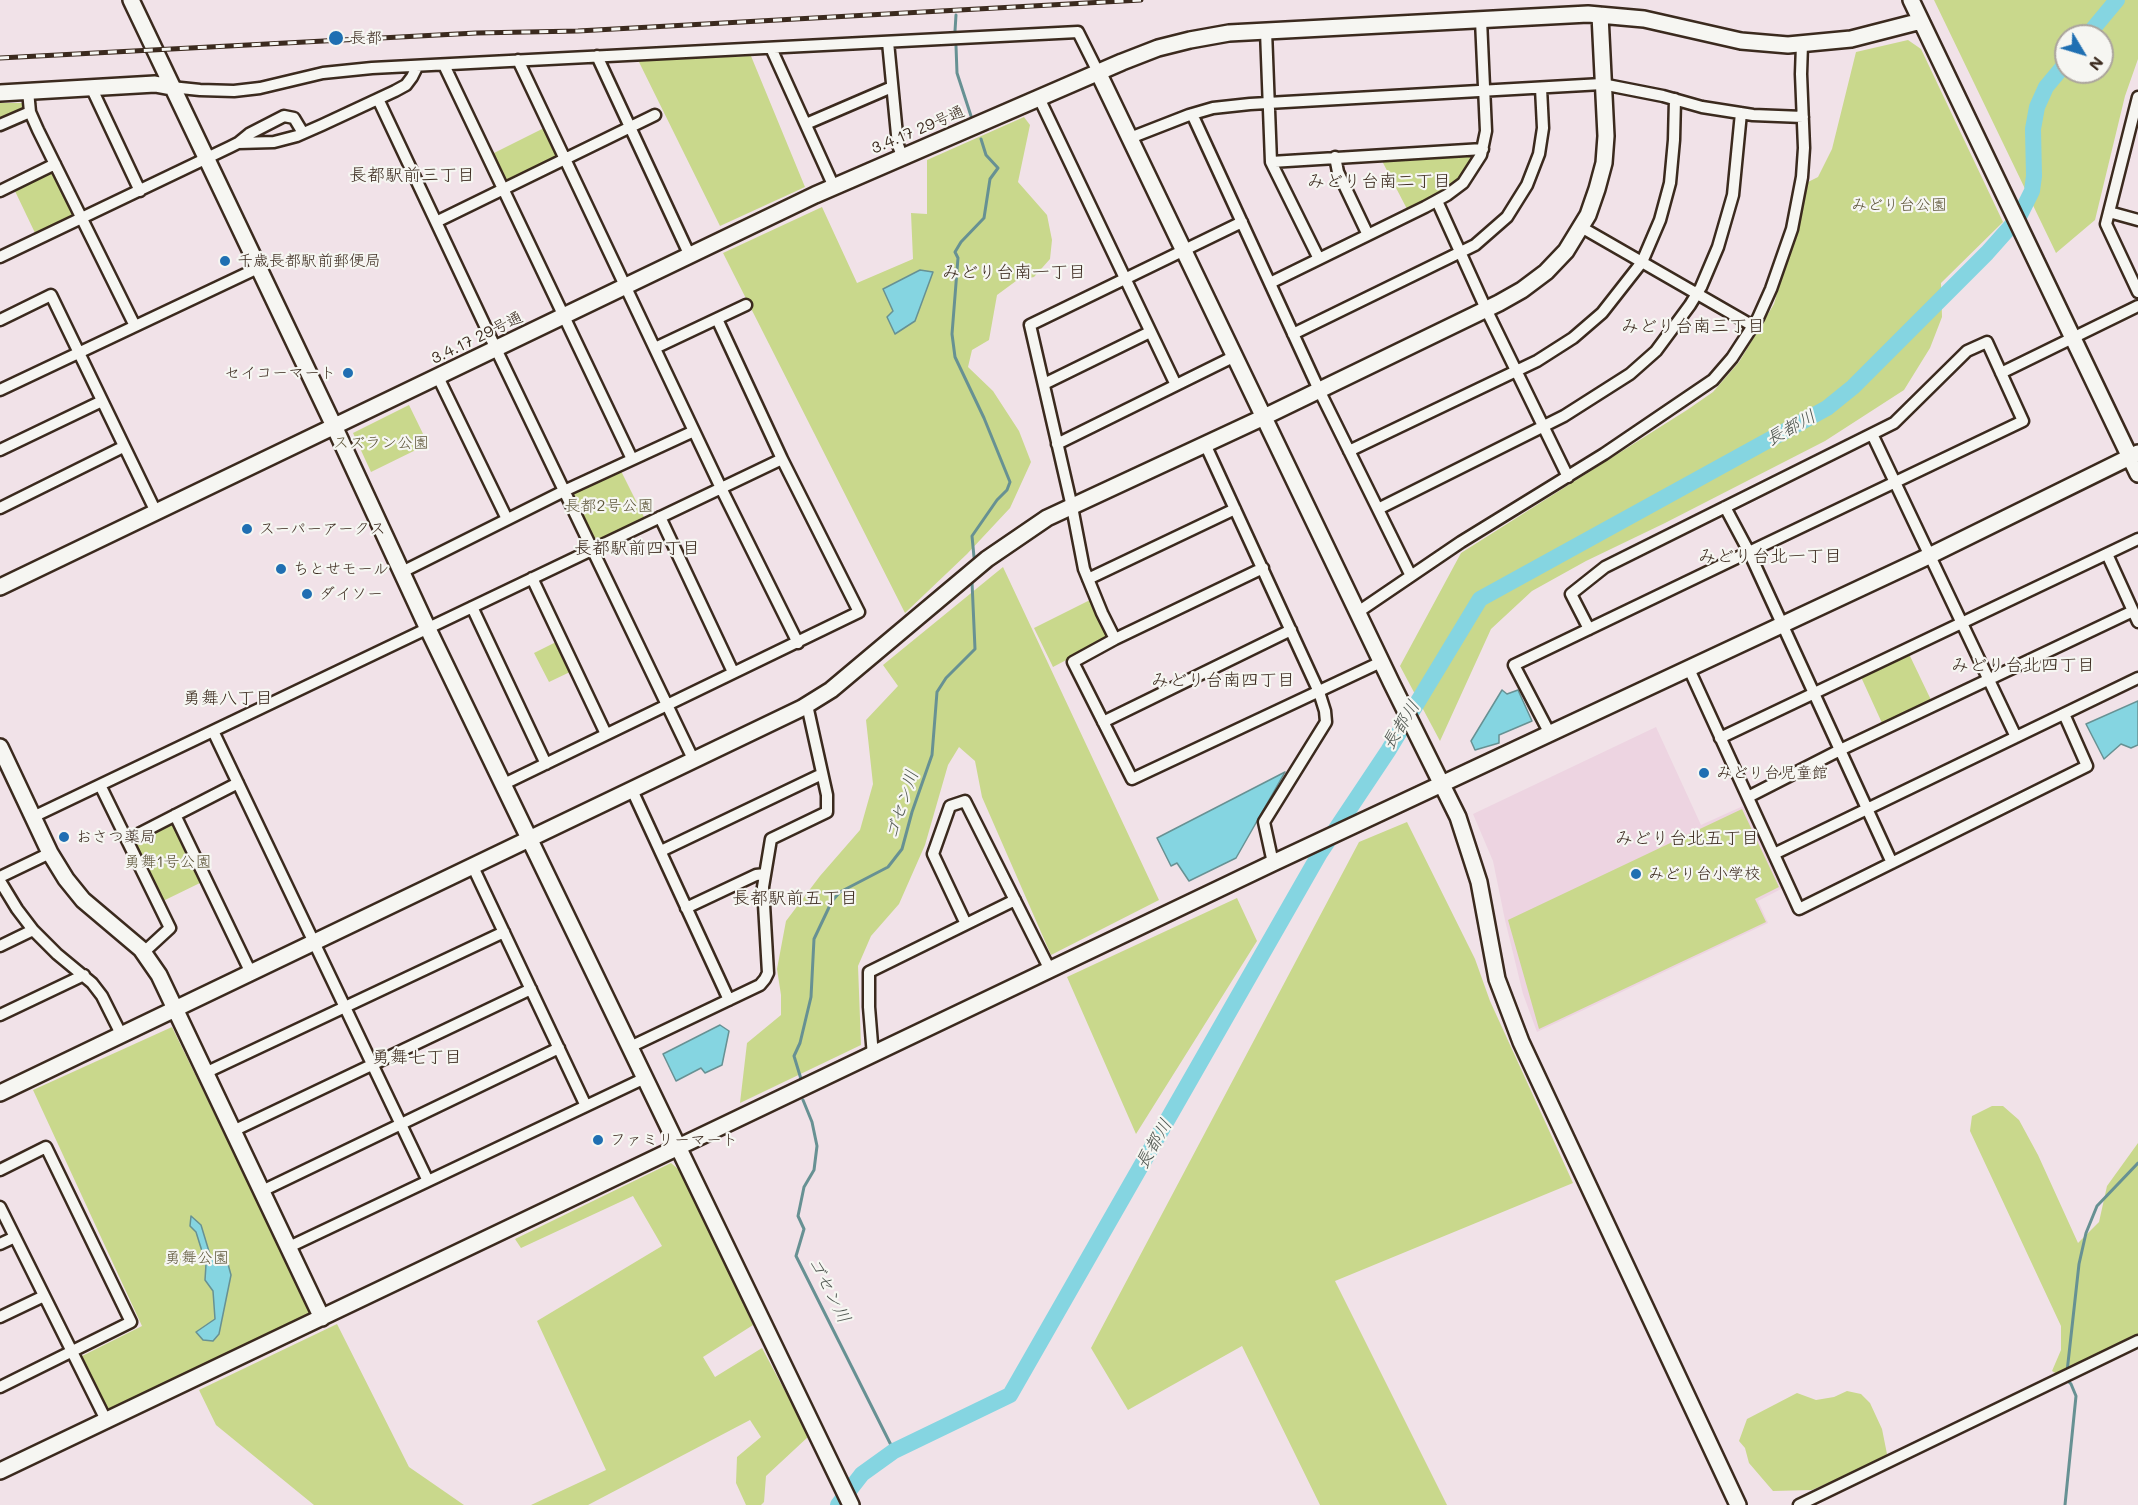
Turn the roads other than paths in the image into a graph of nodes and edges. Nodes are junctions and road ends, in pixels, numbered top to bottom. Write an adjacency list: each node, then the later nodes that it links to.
1 (131, 0): 16 (street)
2 (1911, 0): 5 (street)
3 (1600, 15): 4 (street, 3.4.17 29号通); 8 (street, 3.4.17 29号通); 15 (street)
4 (1481, 20): 6 (street, 3.4.17 29号通); 20 (street)
5 (1921, 21): 8 (street, 3.4.17 29号通); 82 (street)
6 (1266, 31): 14 (street, 3.4.17 29号通); 27 (street)
7 (888, 42): 9 (street); 14 (street); 17 (street)
8 (1802, 44): 32 (street)
9 (771, 48): 10 (street); 33 (street)
10 (597, 56): 11 (street); 35 (street)
11 (518, 60): 12 (street); 45 (street)
12 (444, 65): 13 (street); 49 (street)
13 (417, 67): 16 (street); 25 (street)
14 (1098, 72): 24 (street, 3.4.17 29号通); 37 (street)
15 (1602, 84): 18 (street); 26 (street); 58 (street)
16 (171, 87): 19 (street); 44 (street)
17 (892, 87): 33 (street); 42 (street)
18 (1541, 88): 20 (street); 61 (street)
19 (92, 89): 21 (street); 51 (street)
20 (1485, 91): 27 (street); 41 (street)
21 (27, 92): 22 (street); 28 (street)
22 (0, 93)
23 (2138, 97): 38 (street)
24 (1039, 98): 42 (street, 3.4.17 29号通); 67 (street)
25 (378, 99): 36 (street); 56 (street)
26 (1675, 99): 29 (street); 65 (street)
27 (1269, 103): 30 (street); 46 (street)
28 (30, 112): 34 (street); 47 (street)
29 (1741, 113): 32 (street); 71 (street)
30 (1192, 114): 37 (street); 57 (street)
31 (655, 115): 35 (street)
32 (1803, 117): 79 (street)
33 (806, 124): 48 (street)
34 (0, 125)
35 (630, 127): 45 (street); 62 (street)
36 (303, 134): 39 (street); 39 (street)
37 (1130, 138): 60 (street)
38 (2127, 142): 40 (street); 53 (street)
39 (238, 144): 44 (street)
40 (2138, 145)
41 (1483, 149): 43 (street); 52 (street)
42 (902, 156): 48 (street, 3.4.17 29号通)
43 (1335, 157): 46 (street); 59 (street)
44 (206, 159): 51 (street); 66 (street)
45 (565, 159): 49 (street); 69 (street)
46 (1271, 162): 64 (street)
47 (55, 164): 50 (street); 54 (street)
48 (834, 187): 62 (street, 3.4.17 29号通)
49 (503, 190): 56 (street); 75 (street)
50 (0, 191)
51 (140, 191): 54 (street)
52 (1437, 201): 59 (street); 61 (street)
53 (2109, 212): 55 (street); 70 (street)
54 (82, 218): 63 (street); 78 (street)
55 (2138, 220)
56 (436, 222): 84 (street)
57 (1242, 222): 60 (street); 68 (street)
58 (1581, 227): 65 (street); 74 (street)
59 (1368, 235): 64 (street)
60 (1184, 250): 67 (street); 86 (street)
61 (1461, 252): 74 (street); 81 (street)
62 (690, 256): 69 (street, 3.4.17 29号通)
63 (0, 257)
64 (1319, 259): 68 (street)
65 (1642, 262): 71 (street); 87 (street)
66 (258, 268): 78 (street); 96 (street)
67 (1125, 279): 80 (street); 90 (street)
68 (1270, 283): 81 (street)
69 (626, 286): 75 (street, 3.4.17 29号通); 83 (street)
70 (2138, 291)
71 (1697, 295): 79 (street); 97 (street)
72 (746, 305): 76 (street)
73 (2138, 306): 82 (street)
74 (1486, 309): 87 (street); 93 (street)
75 (564, 316): 84 (street, 3.4.17 29号通); 106 (street)
76 (717, 319): 83 (street); 107 (street)
77 (0, 320): 85 (street)
78 (135, 326): 85 (street)
79 (1753, 326): 109 (street)
80 (1150, 332): 90 (street); 91 (street)
81 (1293, 334): 93 (street)
82 (2073, 338): 88 (street); 105 (street)
83 (655, 348): 98 (street)
84 (496, 349): 89 (street, 3.4.17 29号通); 112 (street)
85 (79, 353): 92 (street); 94 (street)
86 (1235, 356): 91 (street); 95 (street)
87 (1516, 370): 97 (street); 104 (street)
88 (2001, 373): 99 (street); 110 (street)
89 (438, 377): 96 (street, 3.4.17 29号通); 120 (street)
90 (1044, 384): 100 (street)
91 (1176, 385): 100 (street)
92 (0, 390)
93 (1319, 390): 95 (street); 104 (street)
94 (102, 401): 102 (street); 103 (street)
95 (1264, 417): 101 (street); 134 (street)
96 (334, 426): 118 (street, 3.4.17 29号通); 127 (street)
97 (1544, 428): 109 (street); 117 (street)
98 (694, 431): 106 (street); 111 (street)
99 (1872, 434): 110 (street); 114 (street)
100 (1058, 444): 113 (street)
101 (1205, 444): 113 (street); 116 (street)
102 (123, 447): 115 (street); 118 (street)
103 (0, 450)
104 (1349, 451): 117 (street)
105 (2134, 455): 108 (street); 125 (street)
106 (632, 459): 112 (street)
107 (782, 459): 111 (street); 142 (street)
108 (2138, 474)
109 (1568, 477): 128 (street)
110 (1895, 482): 123 (street); 125 (street)
111 (721, 488): 119 (street); 142 (street)
112 (564, 491): 120 (street); 122 (street)
113 (1072, 507): 130 (street); 151 (street)
114 (1725, 507): 123 (street); 139 (street)
115 (0, 508)
116 (1235, 509): 126 (street); 130 (street)
117 (1378, 509): 128 (street)
118 (156, 512): 131 (street, 3.4.17 29号通)
119 (660, 517): 122 (street); 145 (street)
120 (507, 519): 127 (street)
121 (2138, 539): 124 (street)
122 (592, 549): 129 (street); 150 (street)
123 (1749, 552): 137 (street); 139 (street)
124 (2107, 554): 133 (street); 136 (street)
125 (1929, 556): 136 (street); 137 (street)
126 (1263, 568): 140 (street); 141 (street)
127 (402, 572): 138 (street)
128 (1411, 576): 134 (street)
129 (532, 578): 132 (street); 155 (street)
130 (1088, 579): 141 (street)
131 (0, 586)
132 (472, 607): 138 (street); 162 (street)
133 (2133, 611): 135 (street); 147 (street)
134 (1358, 612): 143 (street)
135 (2138, 622)
136 (1962, 623): 147 (street); 149 (street)
137 (1782, 625): 144 (street); 149 (street)
138 (428, 629): 154 (street); 165 (street)
139 (1589, 629): 156 (street)
140 (1291, 630): 148 (street); 153 (street)
141 (1115, 639): 153 (street)
142 (798, 643): 145 (street)
143 (1382, 662): 148 (street); 166 (street)
144 (1689, 669): 156 (street); 158 (street)
145 (732, 672): 150 (street)
146 (2138, 678): 152 (street)
147 (1988, 679): 157 (street); 160 (street)
148 (1319, 692): 153 (street); 179 (street)
149 (1814, 694): 158 (street); 160 (street)
150 (668, 705): 155 (street); 161 (street)
151 (807, 705): 161 (street); 163 (street)
152 (2064, 714): 157 (street); 178 (street)
153 (1103, 722)
154 (213, 731): 164 (street); 167 (street)
155 (606, 734): 162 (street)
156 (1550, 734): 166 (street)
157 (2016, 737): 170 (street)
158 (1720, 738): 169 (street)
159 (0, 747): 172 (street)
160 (1840, 750): 169 (street); 170 (street)
161 (694, 761): 168 (street)
162 (546, 764): 165 (street)
163 (822, 774): 175 (street); 181 (street)
164 (238, 783): 171 (street); 188 (street)
165 (504, 784): 173 (street)
166 (1443, 784): 179 (street); 227 (street)
167 (100, 785): 172 (street); 174 (street)
168 (632, 790): 173 (street); 175 (street)
169 (1748, 797): 177 (street)
170 (1867, 809): 177 (street); 178 (street)
171 (175, 815): 174 (street); 192 (street)
172 (33, 817): 176 (street)
173 (530, 839): 180 (street); 200 (street)
174 (126, 840): 190 (street)
175 (661, 852): 184 (street)
176 (50, 853): 182 (street); 190 (street)
177 (1774, 854): 178 (street)
178 (1892, 863)
179 (1273, 864): 191 (street)
180 (473, 867): 187 (street); 188 (street)
181 (765, 874): 184 (street); 195 (street)
182 (0, 879): 186 (street)
183 (1015, 900): 185 (street); 185 (street); 191 (street)
184 (686, 908): 195 (street)
185 (966, 924): 202 (street)
186 (33, 930): 189 (street); 193 (street)
187 (504, 932): 194 (street); 196 (street)
188 (315, 942): 192 (street); 196 (street)
189 (0, 946)
190 (144, 952): 197 (street)
191 (1050, 970): 202 (street)
192 (252, 973): 197 (street)
193 (84, 975): 198 (street); 199 (street)
194 (531, 989): 201 (street); 203 (street)
195 (729, 1000): 200 (street)
196 (346, 1007): 203 (street); 204 (street)
197 (176, 1010): 199 (street); 204 (street)
198 (0, 1016)
199 (122, 1035): 206 (street)
200 (630, 1047): 205 (street)
201 (559, 1048): 207 (street); 208 (street)
202 (873, 1056): 210 (street)
203 (373, 1065): 208 (street); 209 (street)
204 (205, 1073): 209 (street)
205 (645, 1078): 207 (street); 210 (street)
206 (0, 1093)
207 (586, 1106): 212 (street)
208 (401, 1123): 212 (street); 213 (street)
209 (233, 1131): 213 (street)
210 (678, 1146): 220 (street); 226 (street)
211 (0, 1170): 222 (street)
212 (428, 1181): 217 (street)
213 (262, 1191): 217 (street)
214 (0, 1206): 215 (street)
215 (15, 1237): 216 (street); 218 (street)
216 (0, 1244)
217 (289, 1247): 220 (street)
218 (44, 1296): 219 (street); 222 (street)
219 (0, 1317)
220 (322, 1318): 224 (street)
221 (2138, 1341): 228 (street)
222 (72, 1352): 223 (street); 224 (street)
223 (0, 1386)
224 (107, 1422): 225 (street)
225 (0, 1471)
226 (851, 1505)
227 (1738, 1505)
228 (1799, 1505)

